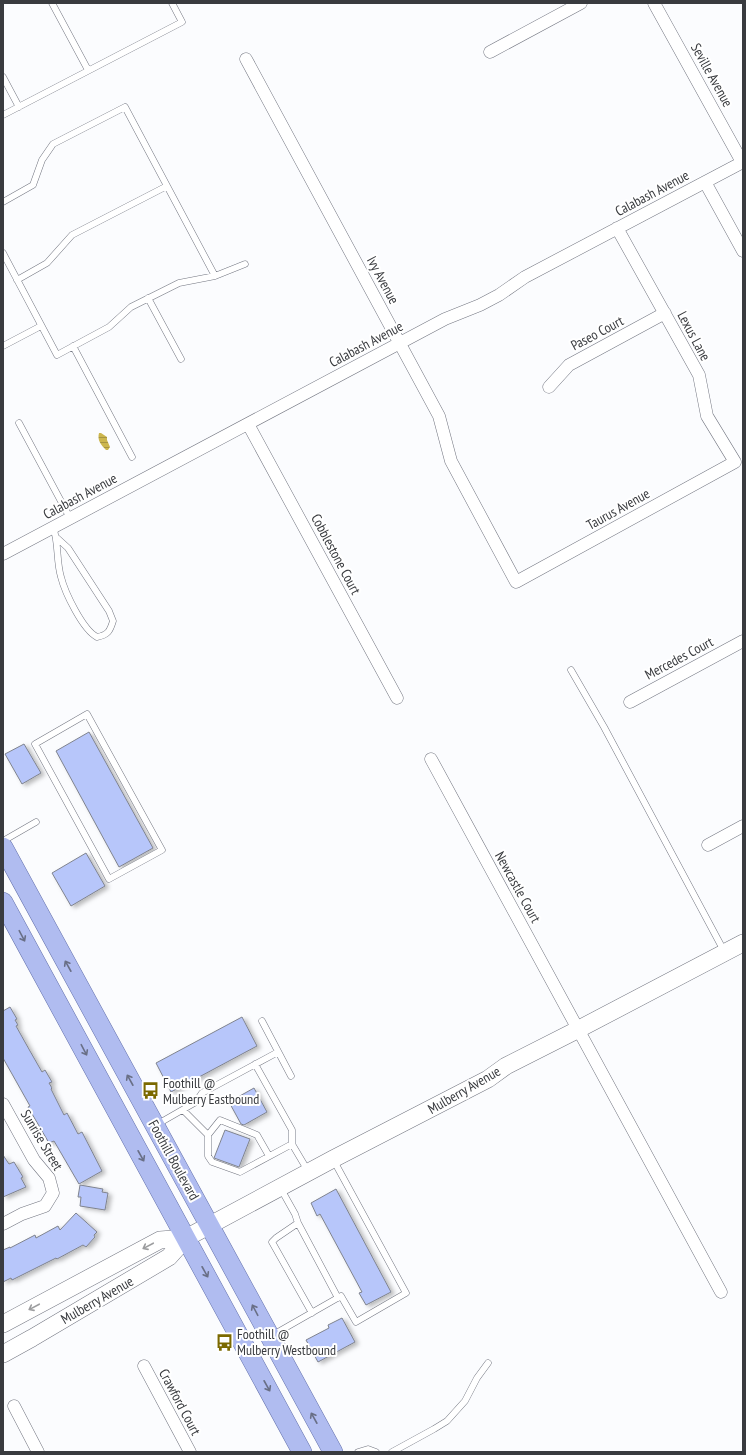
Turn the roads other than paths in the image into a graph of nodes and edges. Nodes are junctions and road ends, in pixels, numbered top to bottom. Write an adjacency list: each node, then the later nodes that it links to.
1 (52, 3): 7 (lane)
2 (172, 3): 7 (lane)
3 (580, 3): 5 (street)
4 (654, 3): 11 (street, Seville Avenue)
5 (490, 52)
6 (246, 59): 24 (street, Ivy Avenue)
7 (88, 70): 9 (lane)
8 (3, 77): 9 (lane)
9 (19, 107): 10 (lane)
10 (3, 115)
11 (743, 162): 12 (street, Calabash Avenue)
12 (705, 182): 15 (street, Calabash Avenue); 16 (street)
13 (167, 186): 14 (lane); 19 (lane); 20 (lane)
14 (3, 202)
15 (617, 228): 22 (street, Lexus Lane); 24 (street, Calabash Avenue)
16 (743, 251)
17 (4, 257): 20 (lane)
18 (245, 264): 19 (lane)
19 (215, 276): 21 (lane)
20 (17, 280): 23 (lane)
21 (148, 298): 26 (lane); 27 (lane)
22 (665, 314): 28 (street, Paseo Court); 32 (street, Lexus Lane)
23 (41, 326): 25 (lane); 26 (lane)
24 (400, 343): 30 (street, Calabash Avenue); 36 (street, Ivy Avenue)
25 (3, 346)
26 (73, 346): 31 (lane)
27 (181, 359)
28 (549, 387)
29 (19, 423): 33 (lane)
30 (248, 424): 33 (street, Calabash Avenue); 39 (street, Cobblestone Court)
31 (132, 457)
32 (735, 462): 36 (street, Taurus Avenue)
33 (70, 518): 34 (street, Calabash Avenue)
34 (55, 533): 34 (lane); 35 (street, Calabash Avenue)
35 (3, 554)
36 (516, 582)
37 (743, 641): 40 (street, Mercedes Court)
38 (571, 670): 50 (lane)
39 (397, 698)
40 (630, 702)
41 (431, 759): 52 (street, Newcastle Court)
42 (36, 822): 45 (lane)
43 (743, 826): 46 (street)
44 (85, 835): 44 (lane)
45 (3, 841)
46 (708, 845)
47 (3, 848): 58 (main road, Foothill Boulevard, one-way to 47)
48 (3, 902): 68 (main road, Foothill Boulevard, one-way to 68)
49 (743, 944): 50 (street, Mulberry Avenue)
50 (724, 953): 52 (street, Mulberry Avenue)
51 (262, 1021): 53 (lane)
52 (579, 1029): 62 (street, Mulberry Avenue); 69 (street, Newcastle Court)
53 (278, 1052): 54 (lane); 55 (lane)
54 (256, 1064): 57 (lane); 60 (lane)
55 (291, 1076)
56 (3, 1104): 66 (street, Sunrise Street)
57 (183, 1110): 58 (lane); 59 (lane)
58 (155, 1126): 67 (main road, Foothill Boulevard)
59 (208, 1135): 61 (lane); 61 (lane)
60 (292, 1144): 61 (lane); 63 (lane)
61 (270, 1156)
62 (333, 1159): 63 (street, Mulberry Avenue); 70 (lane)
63 (308, 1172): 64 (street, Mulberry Avenue)
64 (280, 1187): 65 (lane); 67 (street, Mulberry Avenue)
65 (298, 1223): 70 (lane); 71 (lane)
66 (3, 1224)
67 (209, 1225): 68 (street, Mulberry Avenue); 73 (main road, Foothill Boulevard, one-way to 67)
68 (186, 1238): 72 (street, Mulberry Avenue, one-way to 72); 74 (street, Mulberry Avenue); 80 (main road, Foothill Boulevard, one-way to 80)
69 (721, 1292)
70 (338, 1298): 71 (lane)
71 (312, 1313): 73 (lane)
72 (3, 1324)
73 (270, 1337): 81 (main road, Foothill Boulevard, one-way to 73)
74 (3, 1354)
75 (488, 1363): 84 (lane)
76 (144, 1366): 79 (street, Crawford Court)
77 (14, 1406): 78 (street)
78 (38, 1452)
79 (190, 1452)
80 (302, 1452)
81 (333, 1452)
82 (358, 1452): 83 (lane)
83 (376, 1452)
84 (392, 1452)

